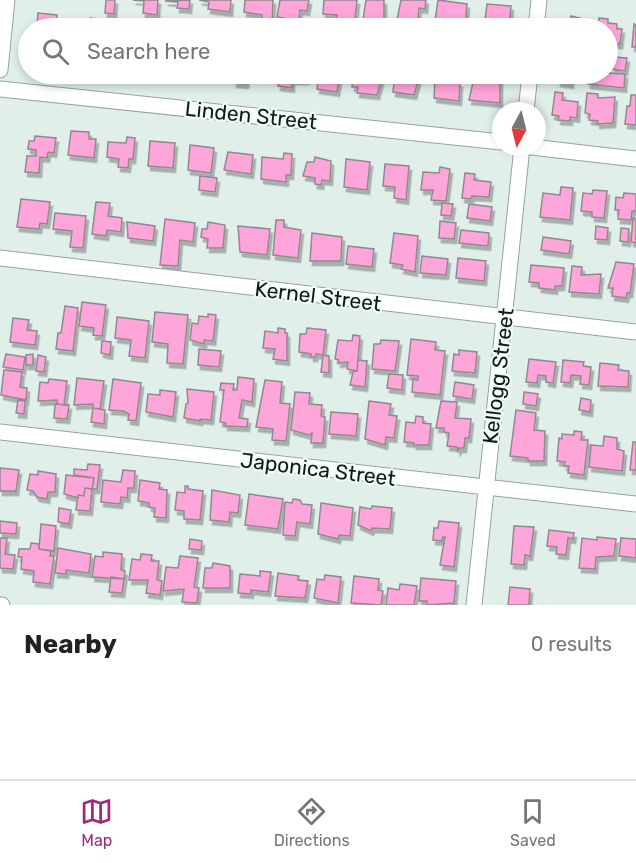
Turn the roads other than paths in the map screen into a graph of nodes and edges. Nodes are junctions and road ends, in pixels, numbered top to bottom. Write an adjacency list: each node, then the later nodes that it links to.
1 (7, 0): 4 (street)
2 (539, 0): 3 (street)
3 (537, 18)
4 (2, 28): 5 (street)
5 (0, 70)
6 (529, 84): 8 (street)
7 (0, 89): 9 (street, Linden Street)
8 (527, 102)
9 (492, 141)
10 (546, 149): 12 (street)
11 (521, 156): 14 (street, Kellogg Street)
12 (636, 159)
13 (0, 258): 14 (street, Kernel Street)
14 (505, 319): 15 (street, Kernel Street); 17 (street, Kellogg Street)
15 (636, 332)
16 (0, 432): 17 (street, Japonica Street)
17 (485, 488): 18 (street, Japonica Street); 19 (street, Kellogg Street)
18 (636, 504)
19 (474, 605)

